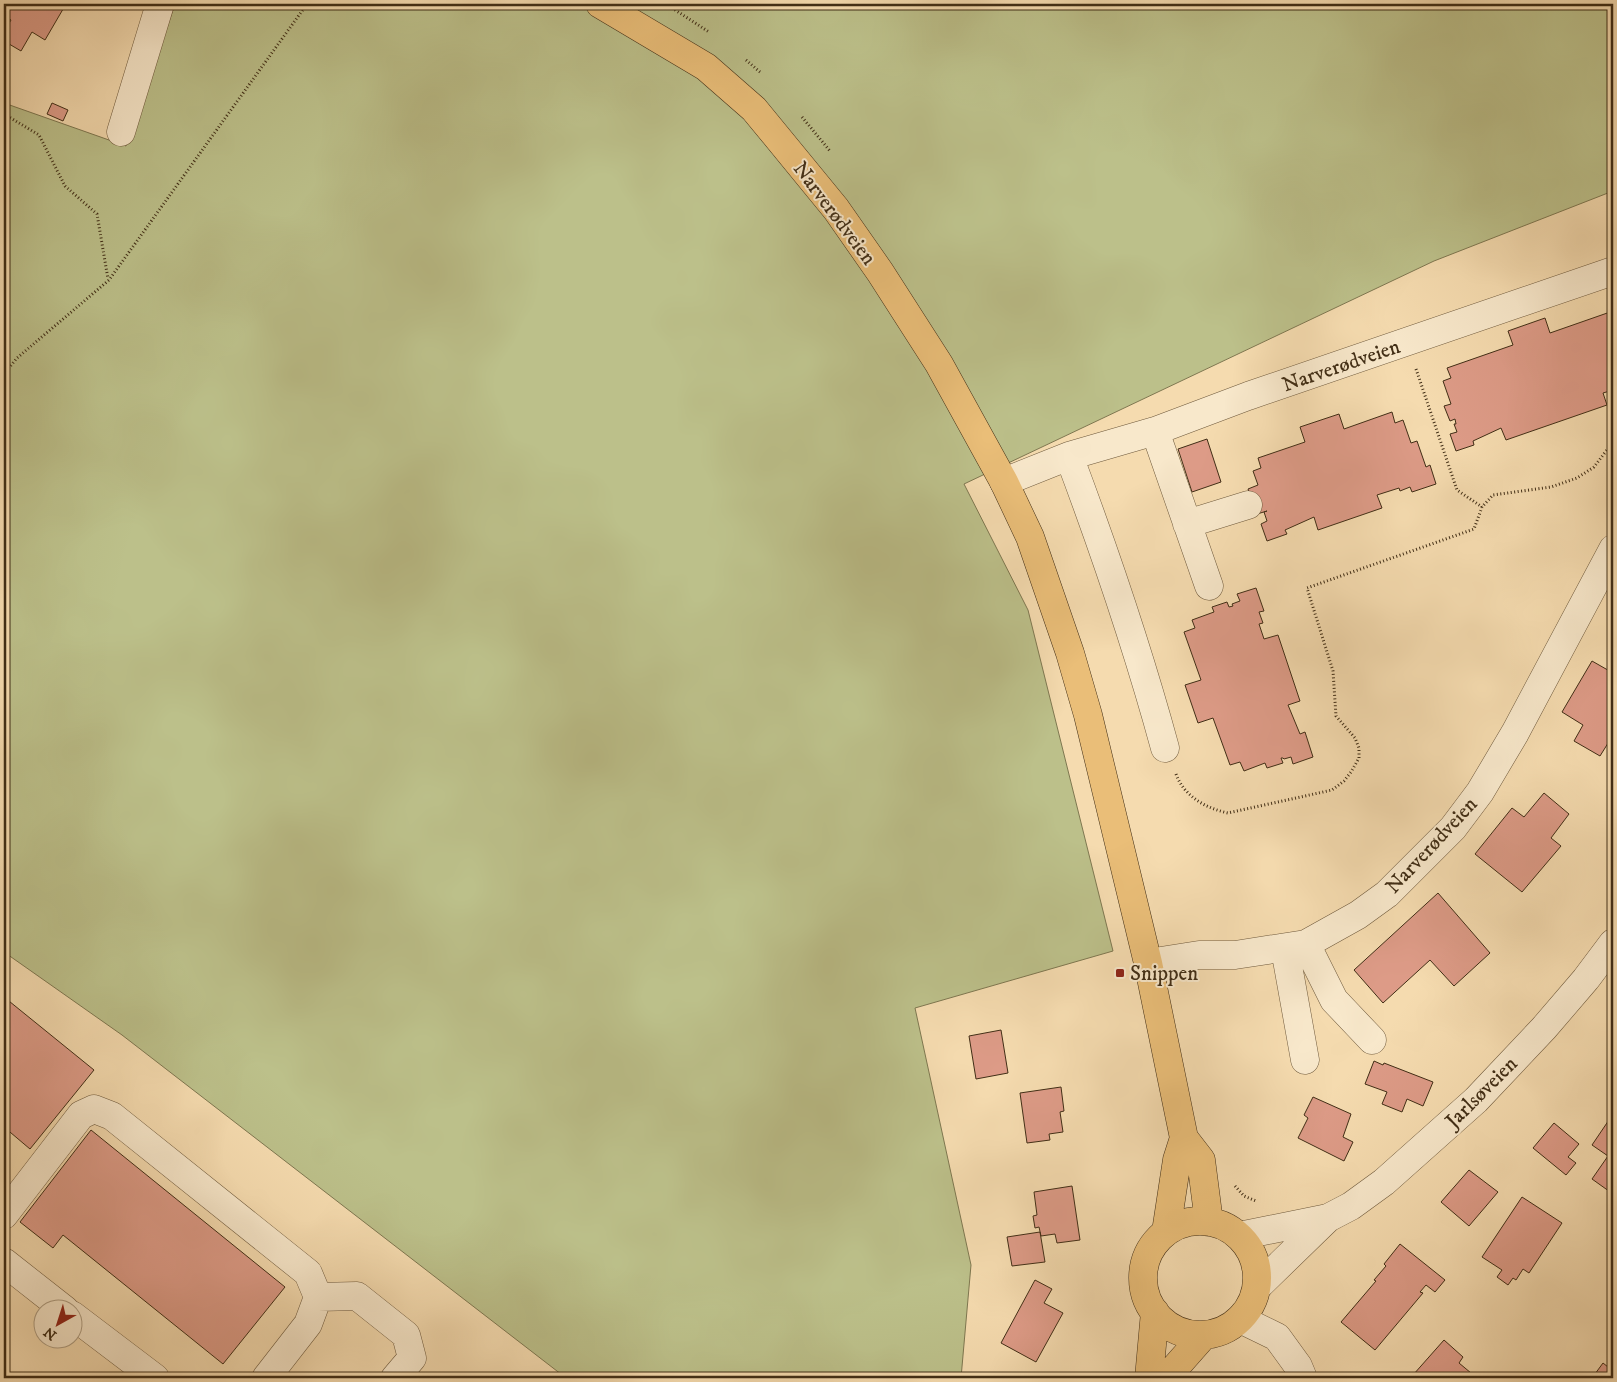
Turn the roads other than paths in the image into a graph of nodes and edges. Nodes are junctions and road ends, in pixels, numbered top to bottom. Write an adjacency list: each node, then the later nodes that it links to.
1 (160, 4): 3 (street)
2 (600, 4): 7 (main road, Narverødveien)
3 (122, 132)
4 (1613, 270): 5 (street, Narverødveien)
5 (1155, 431): 6 (street, Narverødveien); 9 (street)
6 (1068, 456): 7 (street, Narverødveien); 12 (street)
7 (1004, 482): 15 (main road, Narverødveien)
8 (1248, 505): 9 (street)
9 (1187, 524): 11 (street)
10 (1613, 549): 14 (street, Narverødveien)
11 (1209, 586)
12 (1165, 748)
13 (1613, 943): 20 (street, Jarlsøveien)
14 (1296, 946): 15 (street, Narverødveien); 16 (street); 17 (street)
15 (1148, 963): 18 (main road, Narverødveien)
16 (1372, 1040)
17 (1305, 1060)
18 (1184, 1138): 21 (main road, Narverødveien); 22 (main road, Narverødveien)
19 (4, 1215): 26 (street)
20 (1328, 1218): 23 (street, Jarlsøveien); 25 (street, Jarlsøveien)
21 (1209, 1222): 22 (main road, Narverødveien); 23 (main road, Narverødveien)
22 (1166, 1232): 28 (main road, Narverødveien)
23 (1239, 1236): 25 (main road)
24 (4, 1262): 27 (street)
25 (1257, 1287): 29 (main road, Narverødveien)
26 (318, 1297): 33 (street); 34 (street)
27 (53, 1300)
28 (1154, 1312): 31 (main road, Narverødveien); 35 (main road, Narverødveien)
29 (1240, 1319): 31 (main road, Narverødveien); 37 (street)
30 (82, 1323): 32 (street)
31 (1204, 1335): 36 (main road, Narverødveien)
32 (155, 1378)
33 (266, 1378)
34 (394, 1378)
35 (1149, 1378)
36 (1166, 1378)
37 (1303, 1378)

